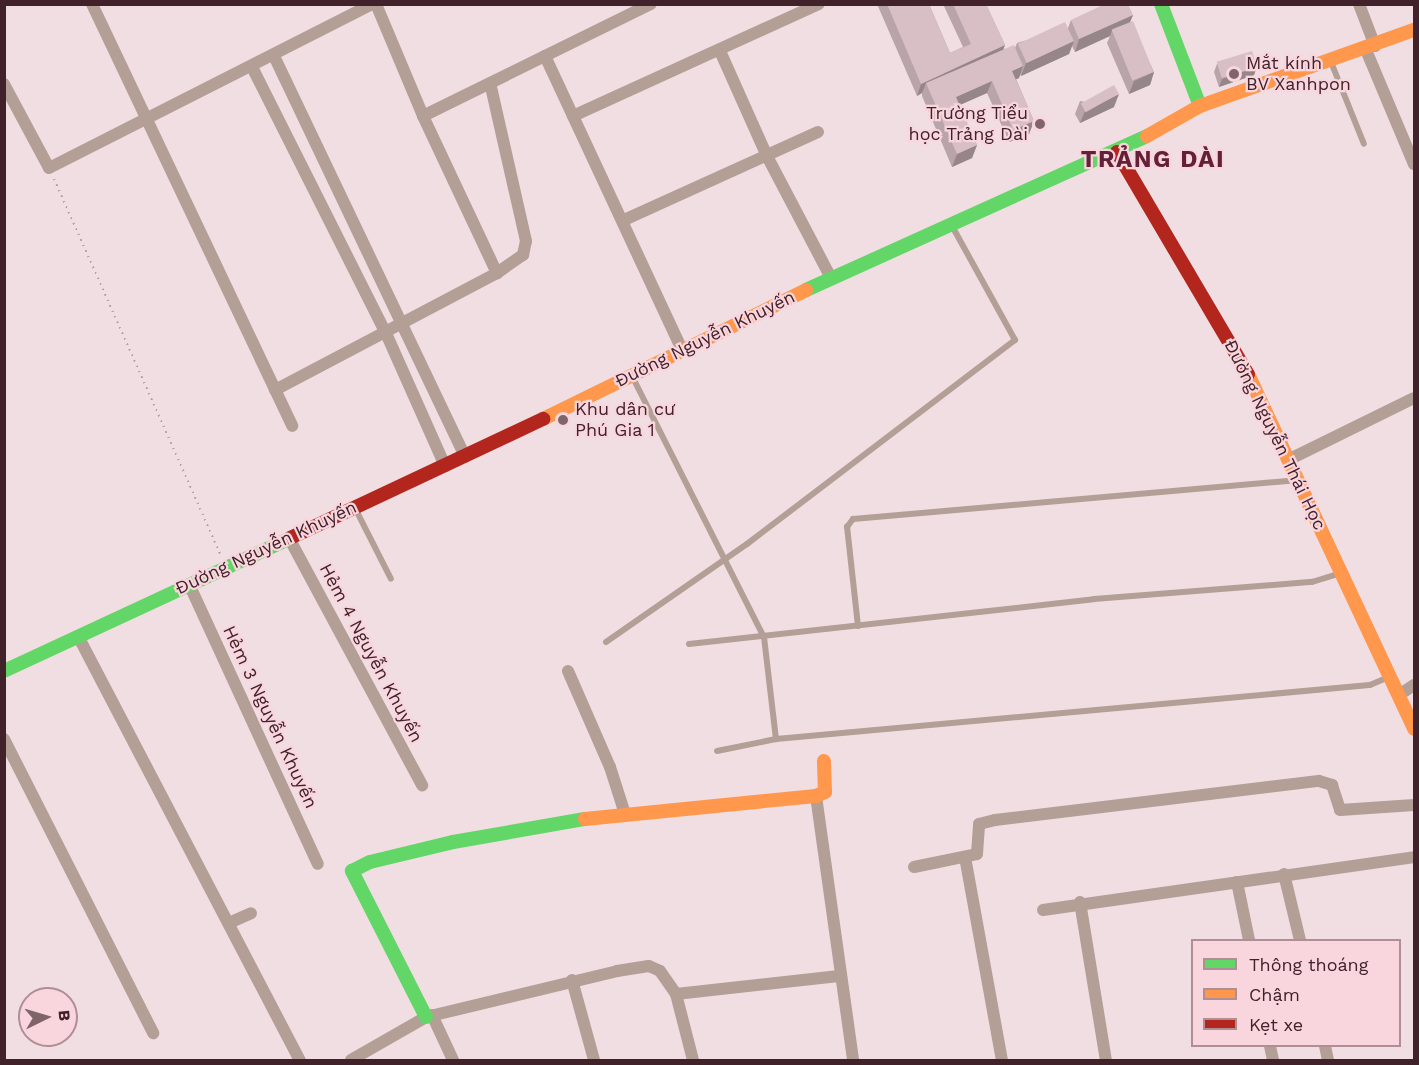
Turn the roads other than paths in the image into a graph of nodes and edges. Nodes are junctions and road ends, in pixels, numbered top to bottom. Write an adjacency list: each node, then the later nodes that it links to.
1 (92, 4): 19 (street)
2 (374, 4): 10 (street); 17 (street)
3 (819, 4): 9 (street)
4 (1161, 4): 16 (street)
5 (1359, 4): 8 (street)
6 (643, 6): 11 (street)
7 (1414, 30): 8 (street, Đường Nguyễn Khuyến)
8 (1371, 48): 12 (street, Đường Nguyễn Khuyến); 24 (street)
9 (720, 51): 18 (street); 23 (street)
10 (274, 56): 13 (street); 29 (street)
11 (545, 56): 14 (street); 18 (street)
12 (1331, 62): 16 (street, Đường Nguyễn Khuyến); 21 (lane)
13 (252, 67): 19 (street); 30 (street)
14 (490, 83): 17 (street); 27 (street)
15 (4, 84): 19 (street)
16 (1200, 106): 22 (street, Đường Nguyễn Khuyến)
17 (423, 116): 27 (street)
18 (573, 116): 25 (street)
19 (147, 120): 33 (street)
20 (818, 132): 23 (street)
21 (1364, 144)
22 (1117, 152): 26 (street, Đường Nguyễn Khuyến); 37 (street, Đường Nguyễn Thái Học)
23 (768, 156): 25 (street); 28 (street)
24 (1414, 164)
25 (624, 220): 31 (street)
26 (952, 226): 28 (street, Đường Nguyễn Khuyến); 42 (lane)
27 (497, 273): 29 (street)
28 (831, 278): 31 (street, Đường Nguyễn Khuyến)
29 (402, 323): 30 (street); 36 (street)
30 (385, 331): 33 (street); 38 (street)
31 (682, 350): 32 (street, Đường Nguyễn Khuyến)
32 (632, 376): 36 (street, Đường Nguyễn Khuyến); 42 (lane)
33 (275, 390): 35 (street)
34 (1414, 398): 37 (street)
35 (292, 426)
36 (465, 457): 38 (street, Đường Nguyễn Khuyến)
37 (1288, 460): 39 (street, Đường Nguyễn Thái Học)
38 (445, 466): 40 (street, Đường Nguyễn Khuyến)
39 (1298, 480): 43 (street, Đường Nguyễn Thái Học); 46 (lane)
40 (355, 507): 41 (street, Đường Nguyễn Khuyến); 44 (lane)
41 (289, 538): 45 (street, Đường Nguyễn Khuyến); 61 (street, Hẻm 4 Nguyễn Khuyến)
42 (726, 558): 48 (lane); 49 (lane)
43 (1341, 572): 46 (lane); 53 (street, Đường Nguyễn Thái Học)
44 (391, 579)
45 (189, 584): 47 (street, Đường Nguyễn Khuyến); 67 (street, Hẻm 3 Nguyễn Khuyến)
46 (858, 626): 48 (lane)
47 (78, 636): 51 (street, Đường Nguyễn Khuyến); 74 (street)
48 (764, 636): 50 (lane); 58 (lane)
49 (606, 642)
50 (689, 644)
51 (4, 671)
52 (568, 671): 64 (street)
53 (1390, 677): 55 (street, Đường Nguyễn Thái Học); 58 (lane)
54 (1414, 685): 55 (street)
55 (1399, 695): 56 (street, Đường Nguyễn Thái Học)
56 (1414, 729)
57 (4, 739): 81 (street)
58 (776, 740): 59 (lane)
59 (717, 750)
60 (824, 761): 62 (street)
61 (422, 785)
62 (816, 796): 64 (street); 77 (street)
63 (1414, 805): 65 (street)
64 (625, 814): 80 (street)
65 (965, 857): 68 (street); 88 (street)
66 (1414, 857): 69 (street)
67 (318, 864)
68 (914, 867)
69 (1284, 874): 70 (street); 76 (street)
70 (1237, 882): 71 (street); 75 (street)
71 (1080, 902): 72 (street); 89 (street)
72 (1043, 910)
73 (251, 913): 74 (street)
74 (229, 923): 82 (street)
75 (1249, 939)
76 (1300, 939)
77 (839, 976): 79 (street); 87 (street)
78 (572, 980): 79 (street); 80 (street); 85 (street)
79 (676, 994): 86 (street)
80 (429, 1016): 83 (street); 84 (street)
81 (153, 1033)
82 (300, 1060)
83 (351, 1060)
84 (453, 1060)
85 (594, 1060)
86 (693, 1060)
87 (853, 1060)
88 (1002, 1060)
89 (1106, 1060)

